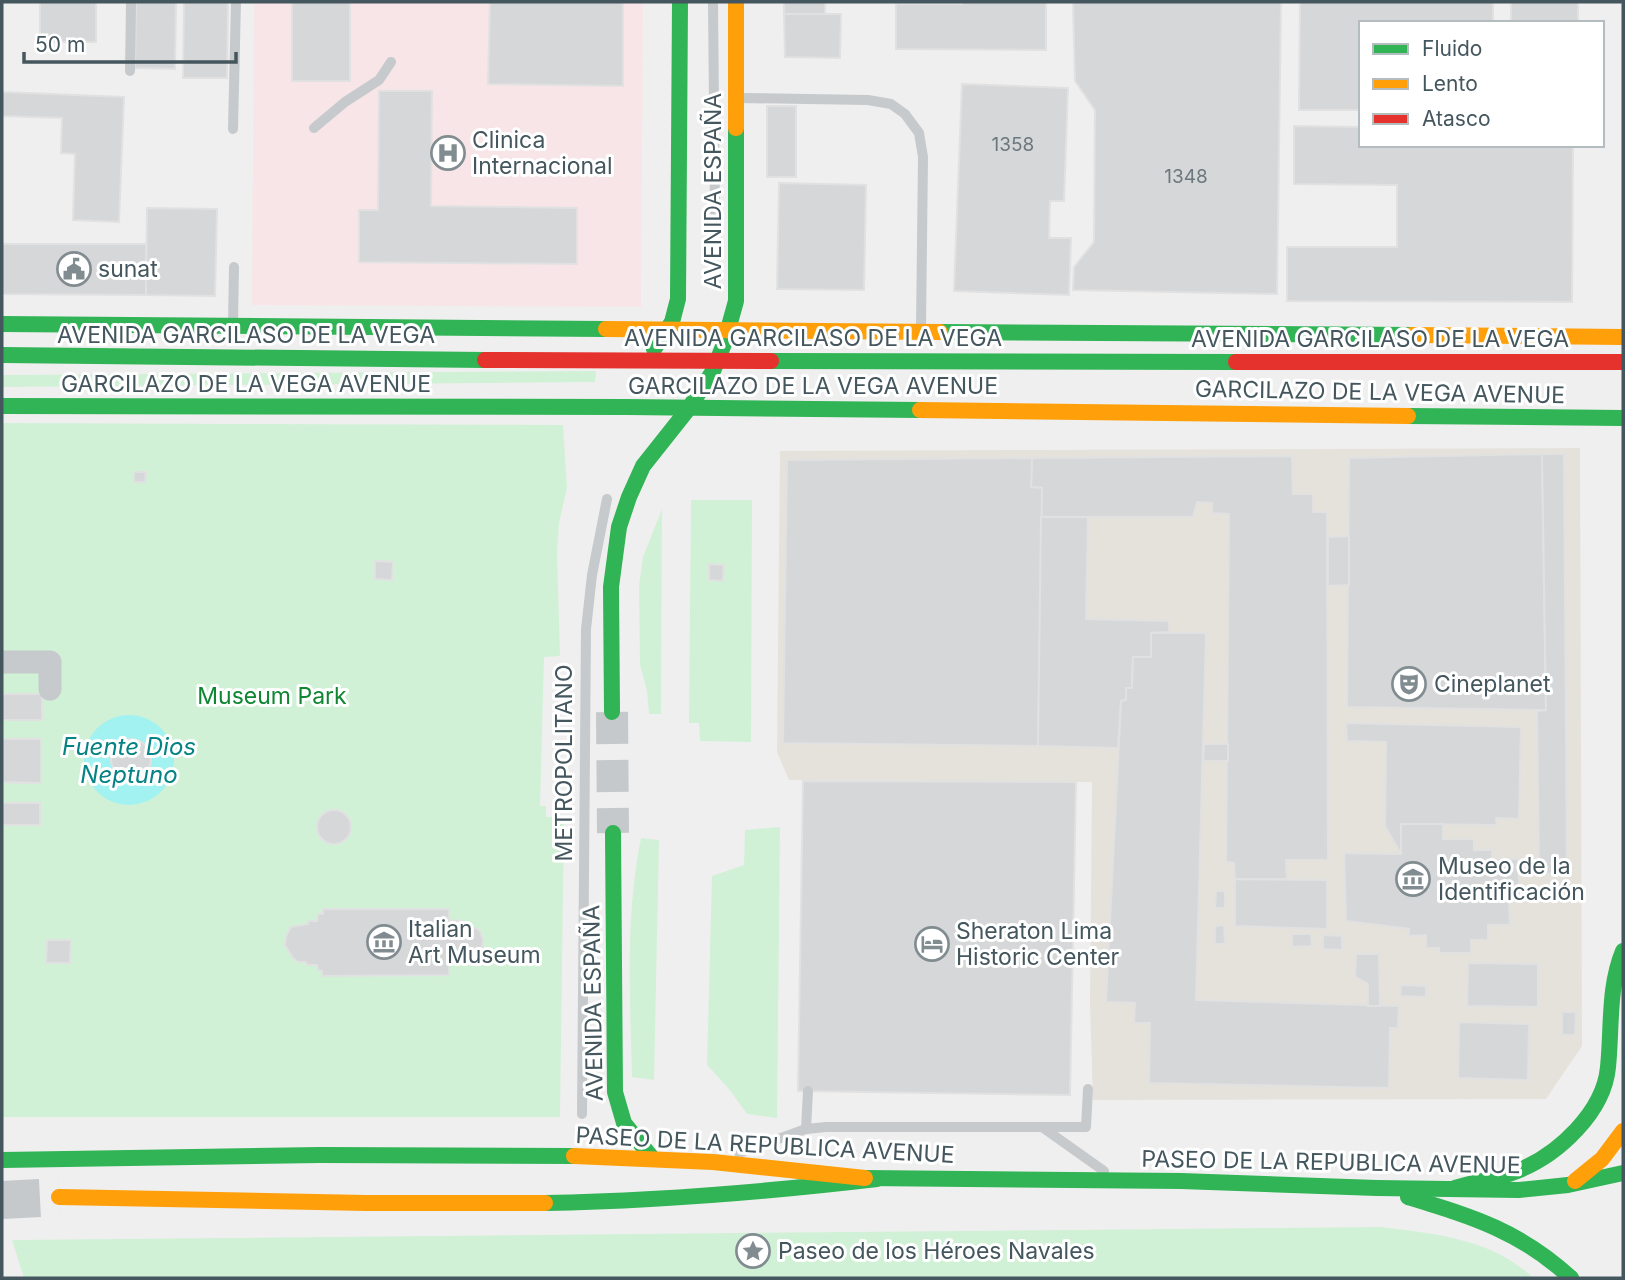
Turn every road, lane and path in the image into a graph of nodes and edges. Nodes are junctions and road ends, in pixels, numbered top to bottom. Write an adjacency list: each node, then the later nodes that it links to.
1 (131, 2): 7 (lane)
2 (236, 2): 10 (lane)
3 (680, 2): 13 (main road, AVENIDA ESPAÑA)
4 (713, 2): 11 (lane)
5 (736, 2): 8 (main road, AVENIDA ESPAÑA)
6 (391, 62): 9 (lane)
7 (130, 71)
8 (736, 97): 19 (main road, AVENIDA ESPAÑA); 20 (lane)
9 (314, 128)
10 (233, 129)
11 (715, 212)
12 (234, 267): 15 (lane)
13 (678, 299): 17 (main road, AVENIDA ESPAÑA); 18 (main road, AVENIDA ESPAÑA)
14 (2, 324): 15 (main road)
15 (233, 326): 16 (main road)
16 (594, 328): 17 (main road); 25 (main road)
17 (668, 329): 18 (main road); 26 (main road, AVENIDA ESPAÑA)
18 (686, 329): 19 (main road); 27 (main road, AVENIDA ESPAÑA)
19 (730, 330): 20 (main road); 24 (main road, AVENIDA ESPAÑA)
20 (921, 330): 21 (main road)
21 (1597, 337): 22 (main road); 28 (main road); 29 (main road)
22 (1623, 337)
23 (2, 355): 25 (main road, AVENIDA GARCILASO DE LA VEGA)
24 (719, 359): 27 (main road, AVENIDA GARCILASO DE LA VEGA); 28 (main road, AVENIDA GARCILASO DE LA VEGA); 30 (main road, AVENIDA ESPAÑA)
25 (619, 360): 26 (main road, AVENIDA GARCILASO DE LA VEGA)
26 (643, 360): 27 (main road, AVENIDA GARCILASO DE LA VEGA)
27 (701, 360): 30 (main road, AVENIDA ESPAÑA)
28 (1570, 362): 29 (main road, AVENIDA GARCILASO DE LA VEGA)
29 (1623, 362)
30 (711, 375): 32 (main road, AVENIDA ESPAÑA); 33 (main road, AVENIDA ESPAÑA)
31 (2, 406): 33 (main road, GARCILAZO DE LA VEGA AVENUE)
32 (748, 408): 33 (main road, GARCILAZO DE LA VEGA AVENUE); 34 (main road, GARCILAZO DE LA VEGA AVENUE)
33 (688, 409): 38 (main road, AVENIDA ESPAÑA)
34 (1623, 418)
35 (607, 499): 43 (lane, METROPOLITANO)
36 (2, 662): 37 (street)
37 (50, 689)
38 (612, 712)
39 (613, 833): 47 (main road, AVENIDA ESPAÑA)
40 (1623, 951): 55 (main road)
41 (1088, 1089): 44 (lane)
42 (808, 1091): 45 (lane)
43 (582, 1114)
44 (1042, 1128): 45 (lane); 52 (lane)
45 (806, 1129): 49 (lane)
46 (1623, 1130): 53 (main road)
47 (653, 1159): 48 (main road, PASEO DE LA REPUBLICA AVENUE); 49 (main road, PASEO DE LA REPUBLICA AVENUE)
48 (2, 1160)
49 (712, 1162): 51 (main road, PASEO DE LA REPUBLICA AVENUE)
50 (1623, 1173): 53 (main road, PASEO DE LA REPUBLICA AVENUE)
51 (877, 1180): 52 (main road, PASEO DE LA REPUBLICA AVENUE); 56 (main road)
52 (1118, 1181): 54 (main road, PASEO DE LA REPUBLICA AVENUE)
53 (1568, 1185): 55 (main road, PASEO DE LA REPUBLICA AVENUE)
54 (1377, 1188): 55 (main road, PASEO DE LA REPUBLICA AVENUE); 57 (main road)
55 (1455, 1188)
56 (59, 1197)
57 (1572, 1278)

